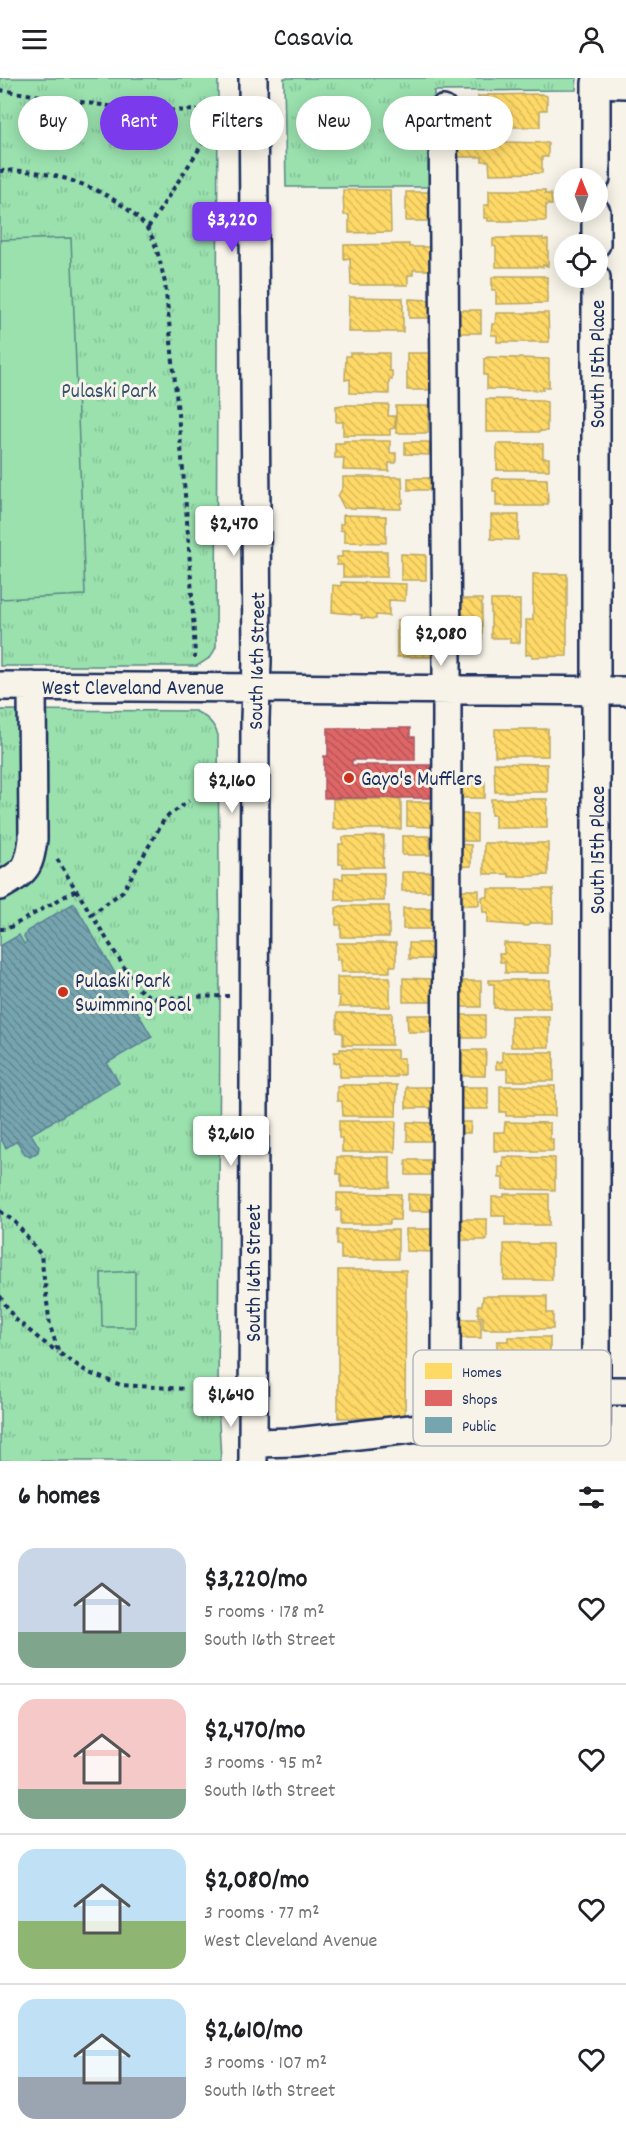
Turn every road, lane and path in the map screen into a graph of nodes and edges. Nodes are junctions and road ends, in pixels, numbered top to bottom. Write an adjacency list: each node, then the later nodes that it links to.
1 (253, 78): 14 (street, South 16th Street)
2 (626, 84): 7 (street)
3 (0, 90): 4 (path)
4 (190, 110)
5 (199, 150): 9 (path)
6 (443, 150): 15 (street)
7 (596, 168)
8 (0, 171): 9 (path)
9 (148, 228): 11 (path)
10 (596, 288): 16 (street, South 15th Place)
11 (195, 658)
12 (0, 686): 13 (street, West Cleveland Avenue)
13 (32, 686): 14 (street, West Cleveland Avenue); 20 (street)
14 (256, 688): 15 (street, West Cleveland Avenue); 24 (street, South 16th Street)
15 (446, 690): 16 (street, West Cleveland Avenue); 27 (street)
16 (598, 691): 17 (street, West Cleveland Avenue); 28 (street, South 15th Place)
17 (626, 691)
18 (189, 801): 22 (path)
19 (54, 855): 21 (path)
20 (0, 886)
21 (76, 890): 22 (path); 23 (path)
22 (91, 915): 24 (path)
23 (0, 928)
24 (254, 995): 32 (street, South 16th Street)
25 (0, 1211): 29 (path)
26 (0, 1296): 29 (path)
27 (446, 1350)
28 (596, 1350)
29 (59, 1353): 30 (path)
30 (187, 1389)
31 (413, 1429): 32 (street)
32 (253, 1452)

